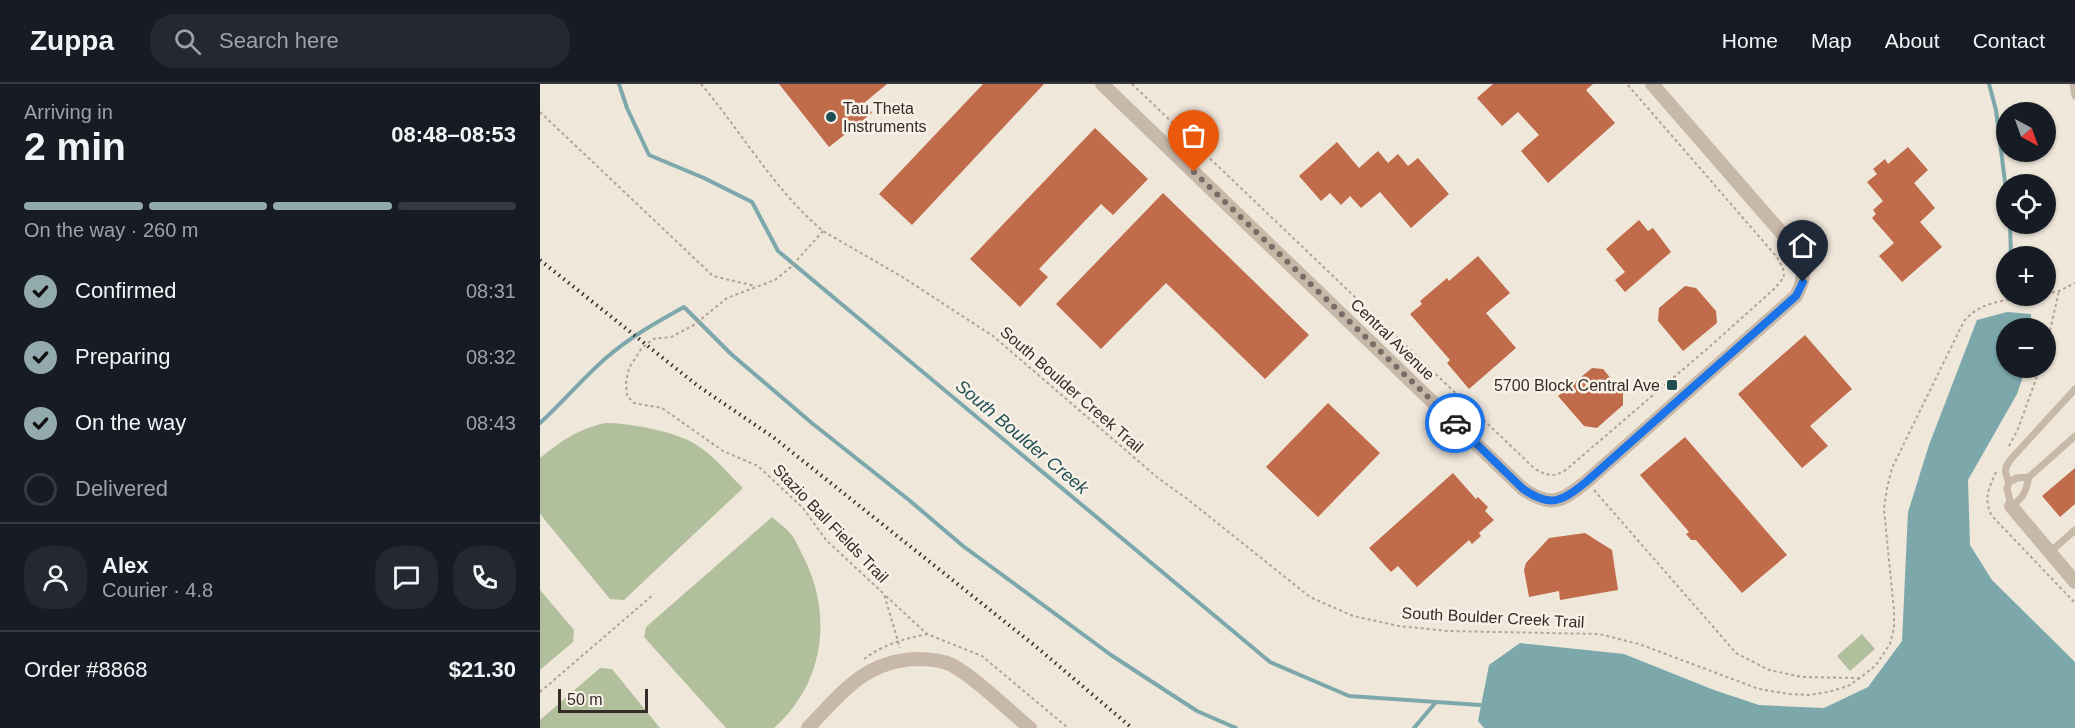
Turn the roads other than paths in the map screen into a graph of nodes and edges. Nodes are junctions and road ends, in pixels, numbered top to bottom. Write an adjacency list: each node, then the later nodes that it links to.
1 (1102, 84): 2 (street, Central Avenue)
2 (1652, 84)
3 (2073, 84): 4 (lane)
4 (2075, 96)
5 (2075, 389): 8 (lane)
6 (2075, 436): 7 (lane)
7 (2029, 477): 8 (lane); 9 (lane)
8 (2009, 483): 9 (lane)
9 (2011, 506): 11 (street)
10 (2075, 530): 11 (lane)
11 (2050, 552): 12 (street)
12 (2075, 582)
13 (808, 728): 14 (street)
14 (1030, 728)

